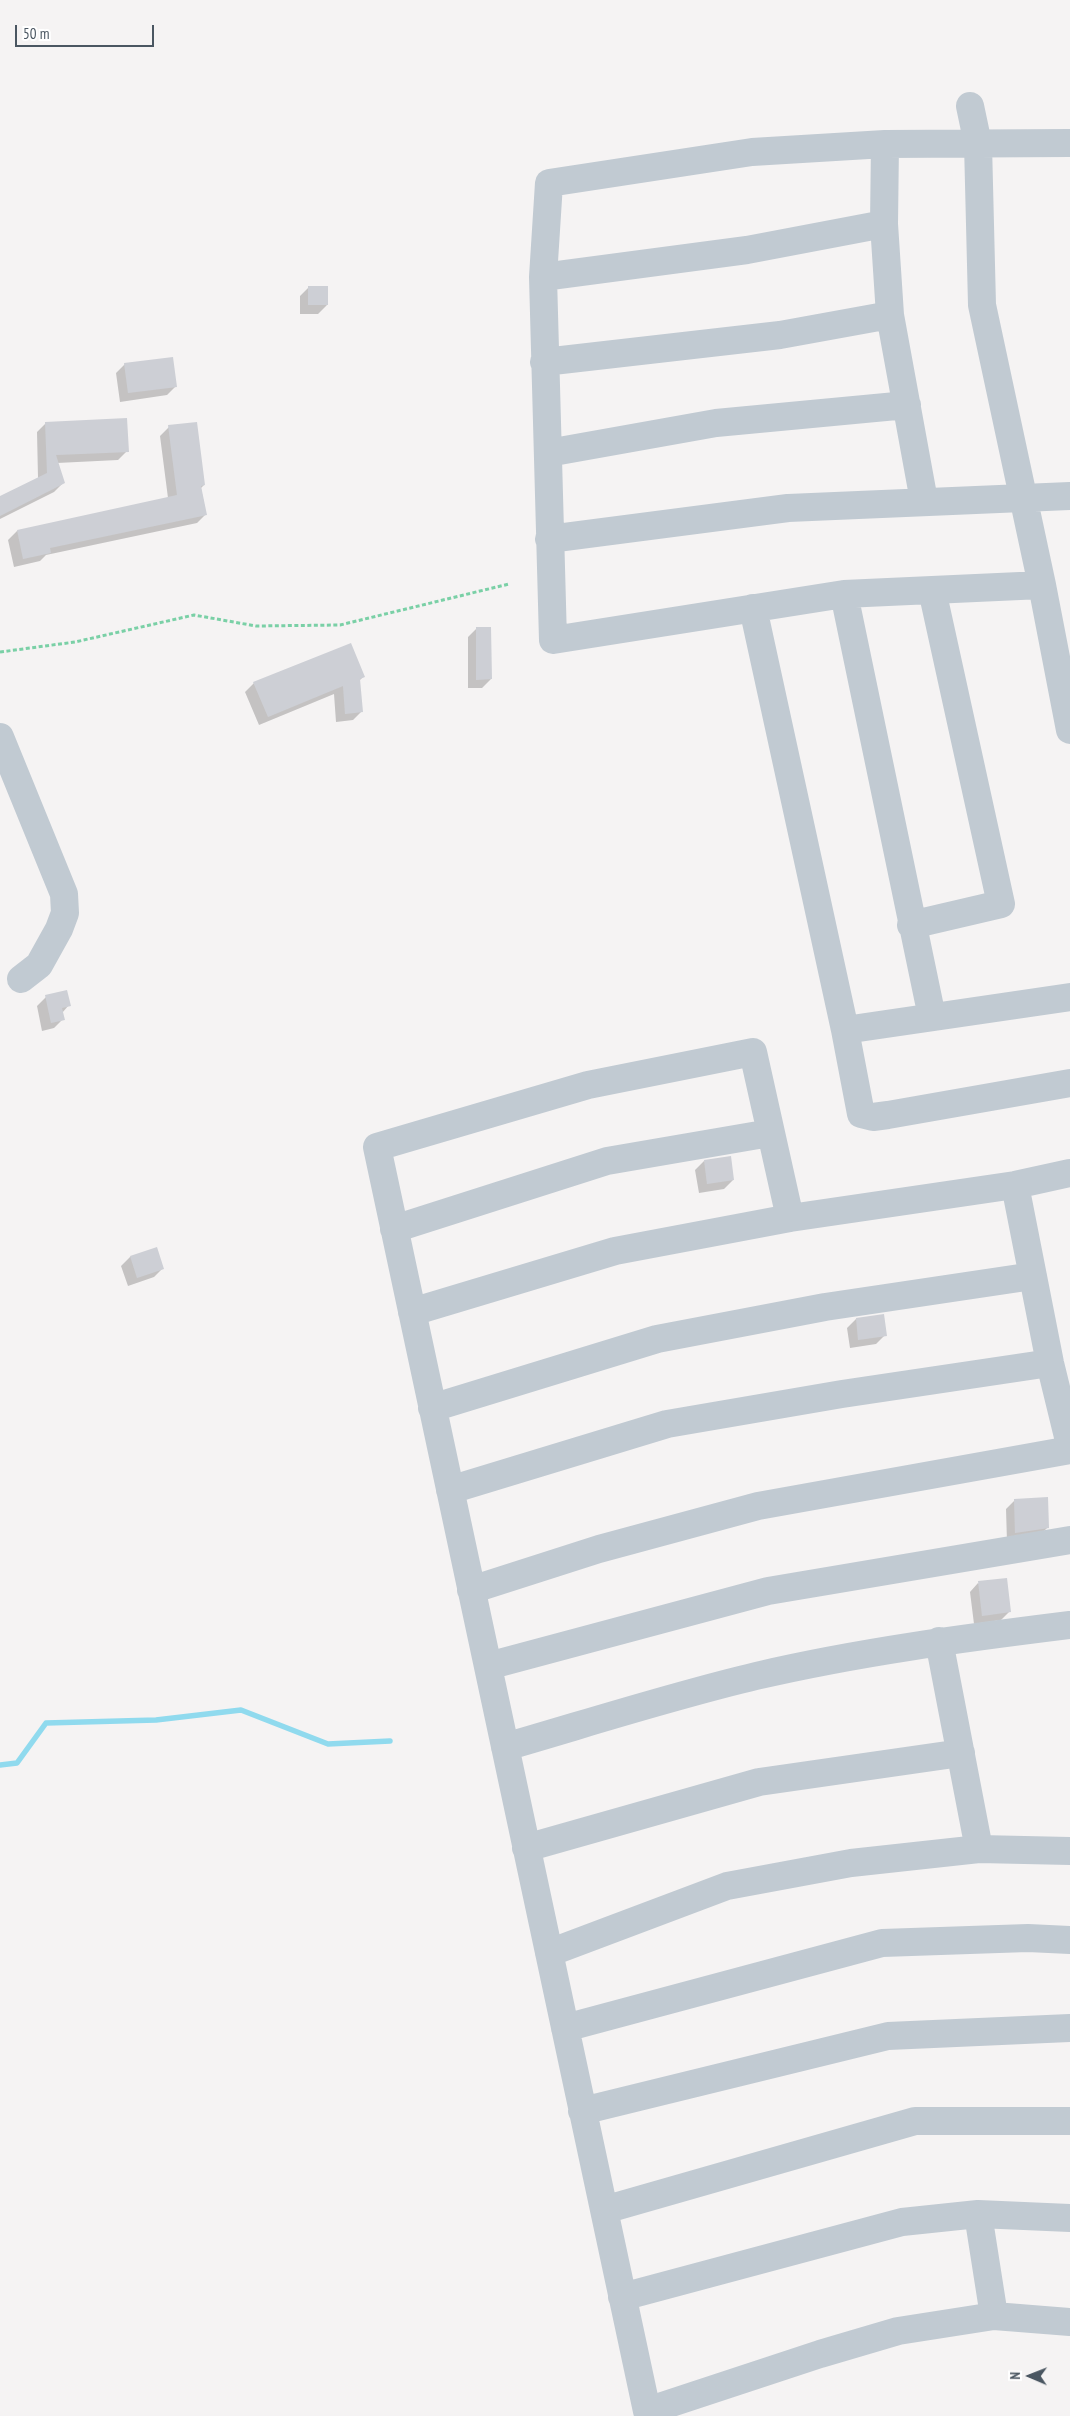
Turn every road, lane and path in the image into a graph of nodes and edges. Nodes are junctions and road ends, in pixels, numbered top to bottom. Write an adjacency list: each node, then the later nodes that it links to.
1 (970, 106): 4 (street)
2 (1070, 143): 4 (street)
3 (886, 144): 4 (street); 5 (street); 6 (street)
4 (978, 144): 12 (street)
5 (884, 224): 6 (street); 7 (street)
6 (543, 277): 8 (street)
7 (890, 315): 8 (street); 9 (street)
8 (544, 362): 10 (street)
9 (907, 405): 10 (street); 13 (street)
10 (548, 453): 14 (street)
11 (1070, 496): 12 (street)
12 (1023, 498): 13 (street); 16 (street)
13 (924, 501): 14 (street)
14 (549, 539): 19 (street)
15 (509, 584): 20 (path)
16 (1042, 585): 17 (street); 21 (street)
17 (932, 590): 18 (street); 24 (street)
18 (844, 594): 19 (street); 24 (street)
19 (753, 608): 28 (street)
20 (0, 652)
21 (1064, 667): 22 (street)
22 (1069, 724)
23 (0, 737): 25 (street)
24 (911, 925): 27 (street)
25 (21, 979)
26 (1070, 997): 27 (street)
27 (932, 1017): 28 (street)
28 (845, 1030): 29 (street)
29 (1070, 1083)
30 (770, 1133): 33 (street); 34 (street); 34 (street)
31 (1070, 1174): 32 (street)
32 (1014, 1185): 33 (street); 35 (street)
33 (790, 1218): 36 (street)
34 (394, 1229): 36 (street)
35 (1033, 1276): 37 (street); 38 (street)
36 (412, 1312): 38 (street)
37 (1050, 1363): 39 (street); 41 (street)
38 (432, 1408): 41 (street)
39 (1070, 1445)
40 (1070, 1450): 43 (street)
41 (450, 1490): 43 (street)
42 (1070, 1540): 46 (street)
43 (471, 1590): 46 (street)
44 (1070, 1625): 45 (street)
45 (939, 1641): 47 (street); 48 (street)
46 (488, 1666): 47 (street)
47 (505, 1747): 49 (street)
48 (961, 1753): 49 (street); 50 (street)
49 (526, 1848): 53 (street)
50 (979, 1849): 51 (street); 53 (street)
51 (1070, 1851)
52 (1070, 1940): 54 (street)
53 (549, 1953): 54 (street)
54 (565, 2028): 56 (street)
55 (1070, 2028): 56 (street)
56 (582, 2111): 58 (street)
57 (1070, 2121): 58 (street)
58 (604, 2210): 61 (street)
59 (978, 2214): 60 (street); 61 (street); 62 (street)
60 (1070, 2218)
61 (622, 2297): 62 (street)
62 (994, 2316): 63 (street)
63 (1070, 2322)

